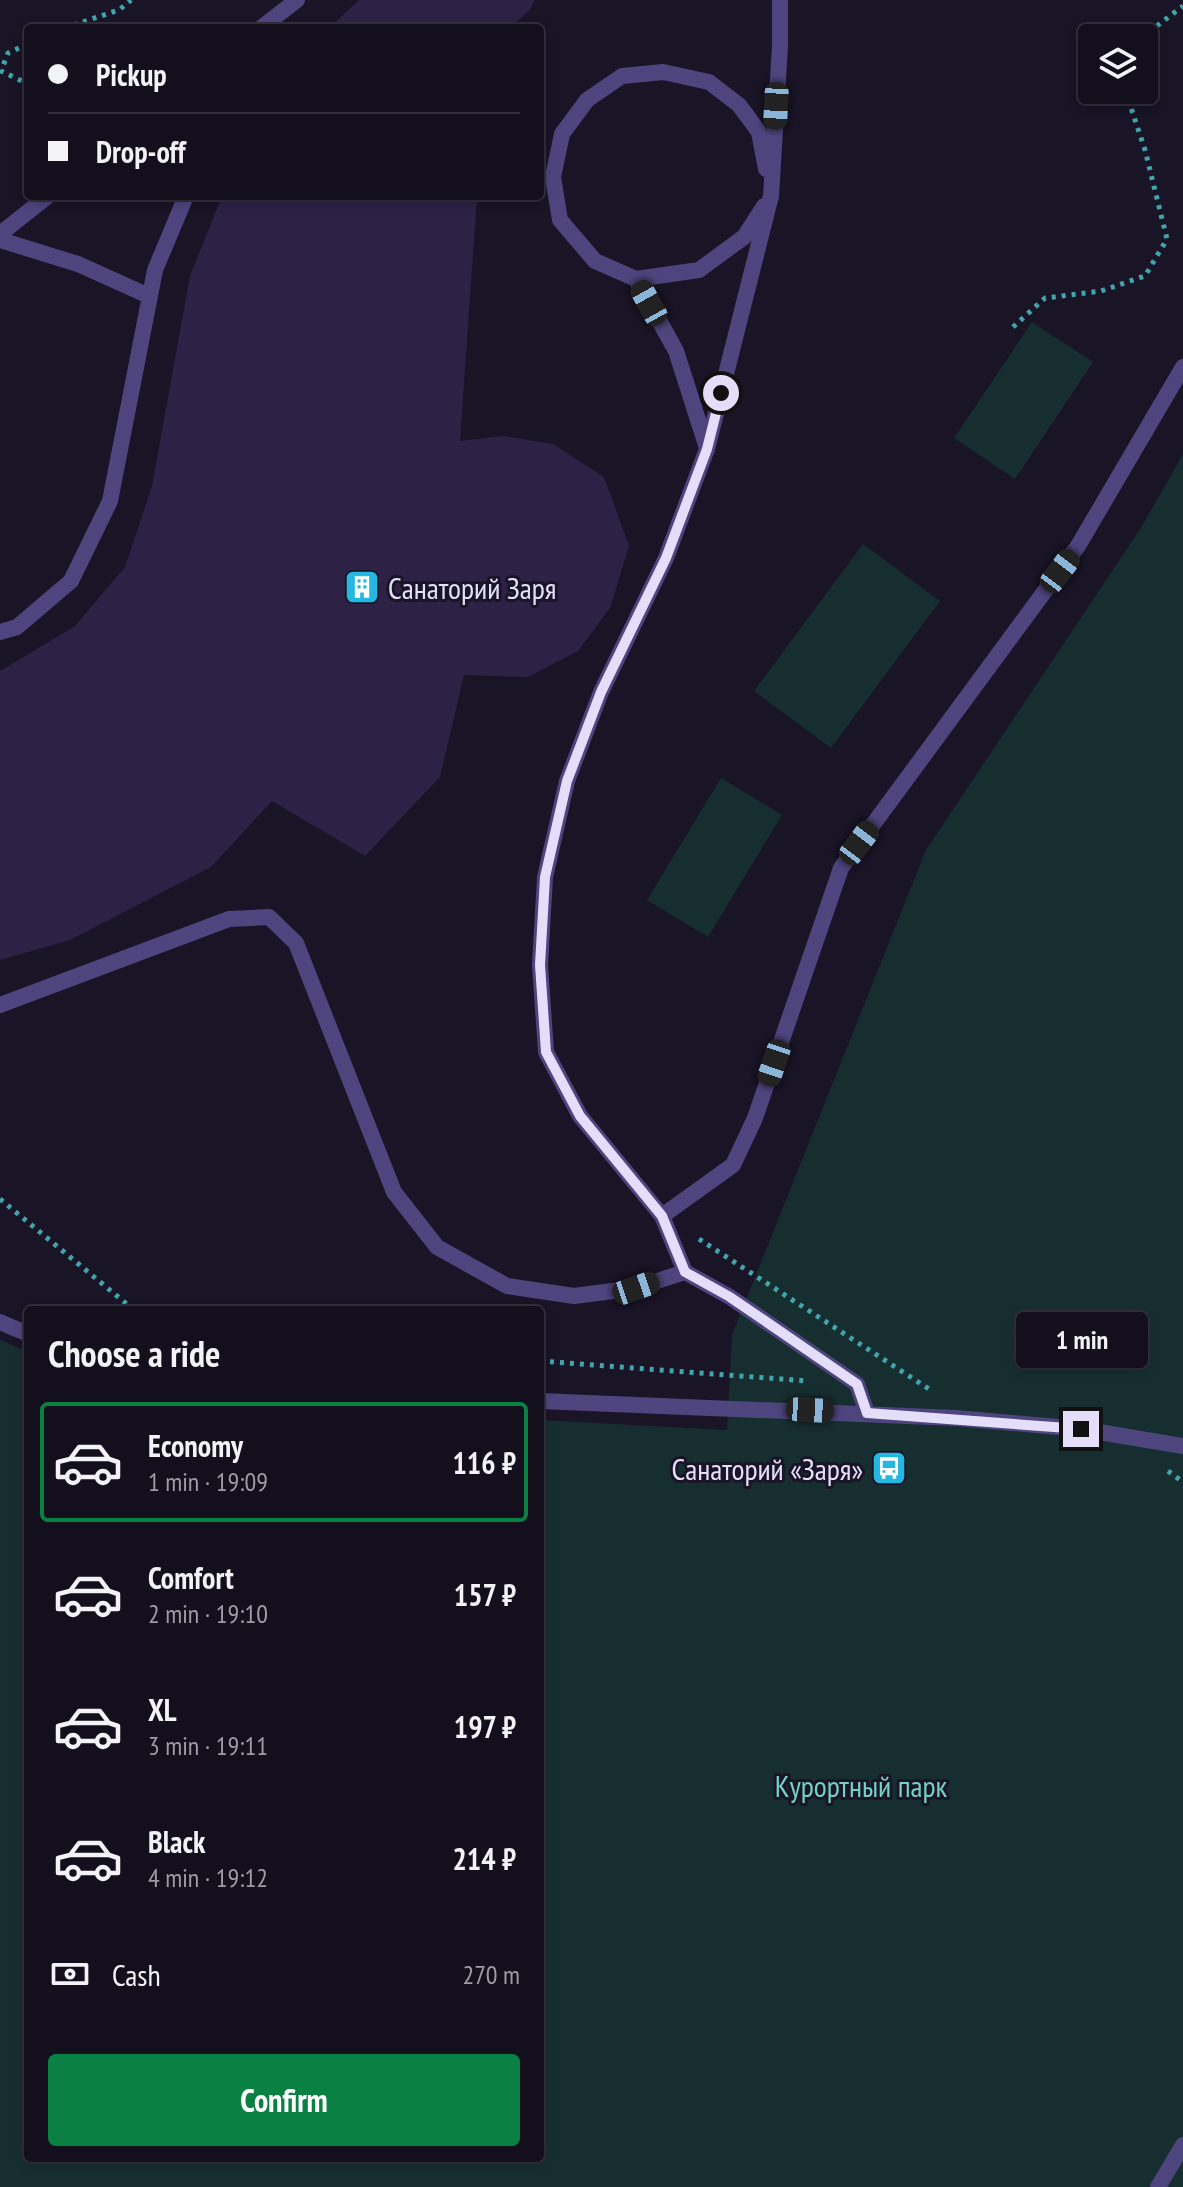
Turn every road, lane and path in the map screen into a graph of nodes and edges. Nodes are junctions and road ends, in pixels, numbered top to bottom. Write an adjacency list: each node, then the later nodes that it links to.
1 (131, 0): 5 (path)
2 (297, 0): 6 (street)
3 (780, 0): 11 (street)
4 (1183, 6): 7 (path)
5 (76, 24)
6 (267, 24)
7 (1158, 25)
8 (24, 46): 9 (path)
9 (24, 82)
10 (1130, 104): 17 (path)
11 (771, 196): 15 (street); 15 (street); 19 (street)
12 (43, 200): 14 (street)
13 (184, 200): 16 (street)
14 (0, 237): 16 (street)
15 (636, 279): 19 (street)
16 (149, 296): 20 (street)
17 (1013, 327)
18 (1183, 367): 23 (street)
19 (707, 449): 23 (street)
20 (0, 632)
21 (0, 1005): 24 (street)
22 (0, 1199): 25 (path)
23 (662, 1216): 24 (street); 28 (path)
24 (685, 1272): 30 (street)
25 (129, 1306)
26 (0, 1322): 27 (street)
27 (24, 1332)
28 (937, 1393)
29 (544, 1401): 30 (street)
30 (867, 1413): 31 (street)
31 (1183, 1446)
32 (1183, 2145): 33 (street)
33 (1158, 2187)

